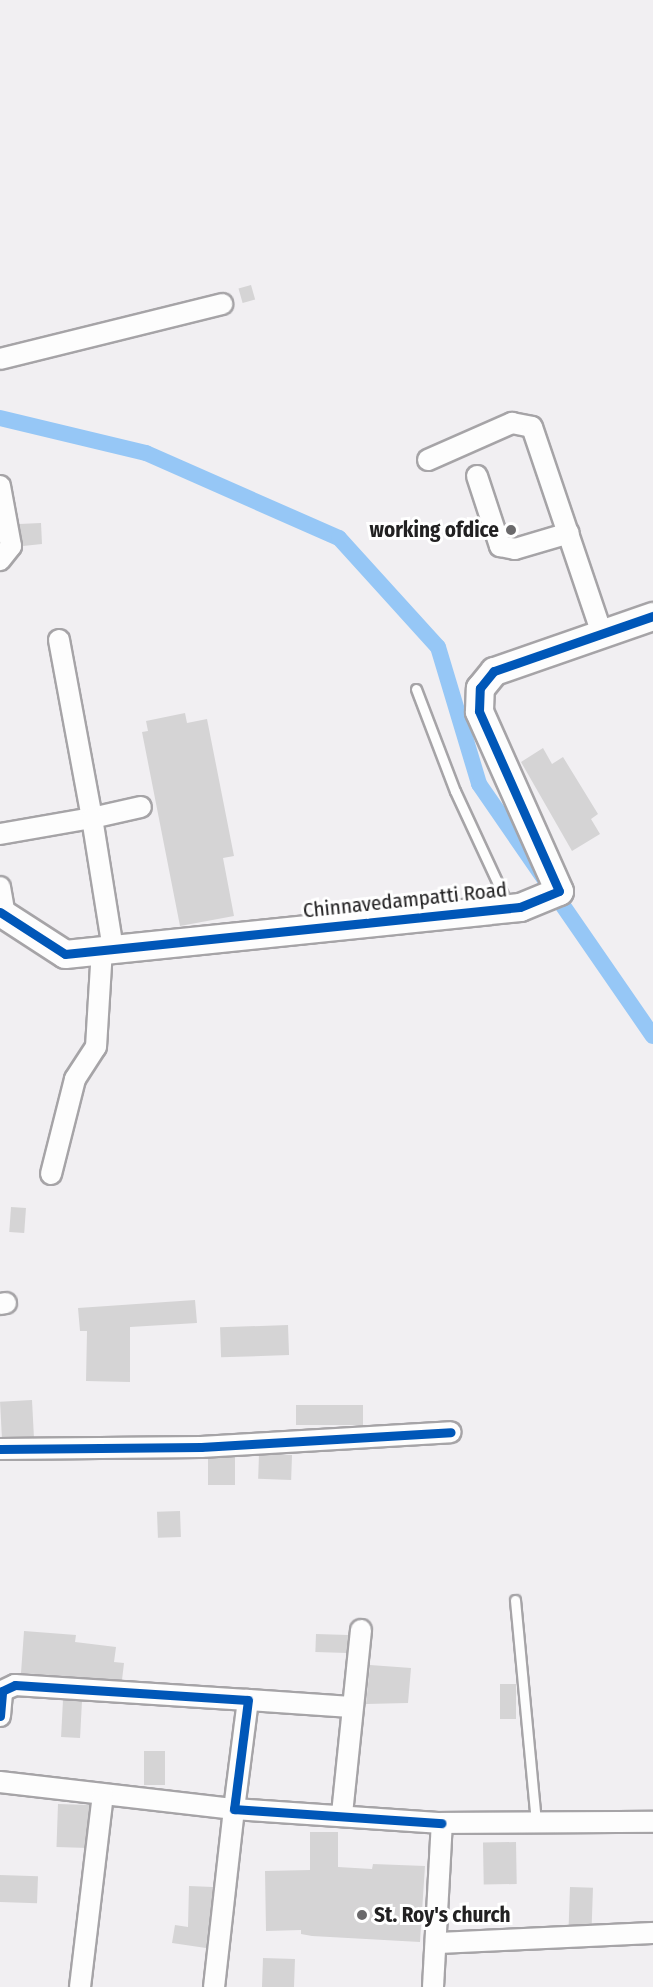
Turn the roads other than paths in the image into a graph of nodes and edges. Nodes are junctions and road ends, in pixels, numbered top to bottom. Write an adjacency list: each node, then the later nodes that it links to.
1 (222, 304): 2 (street)
2 (0, 359)
3 (428, 460): 6 (street)
4 (477, 476): 6 (street)
5 (0, 486): 7 (street)
6 (569, 532): 9 (street)
7 (0, 560)
8 (653, 616): 9 (street, Chinnavedampatti Road)
9 (602, 634): 16 (street, Chinnavedampatti Road)
10 (59, 640): 13 (street)
11 (416, 689): 16 (lane)
12 (141, 807): 13 (street)
13 (92, 818): 14 (street); 18 (street)
14 (0, 834)
15 (0, 887): 17 (street)
16 (515, 907): 18 (street, Chinnavedampatti Road)
17 (3, 914): 18 (street, Chinnavedampatti Road)
18 (107, 949): 19 (street)
19 (51, 1174)
20 (451, 1432): 21 (street)
21 (0, 1449)
22 (515, 1600): 33 (lane)
23 (361, 1630): 25 (street)
24 (248, 1700): 25 (street); 26 (street); 29 (street)
25 (352, 1707): 30 (street)
26 (0, 1716)
27 (0, 1782): 28 (street)
28 (103, 1795): 29 (street); 36 (street)
29 (234, 1809): 30 (street); 37 (street)
30 (342, 1814): 32 (street)
31 (653, 1822): 33 (street)
32 (442, 1823): 33 (street); 35 (street)
33 (536, 1823)
34 (653, 1933): 35 (street)
35 (438, 1943): 38 (street)
36 (80, 1987)
37 (214, 1987)
38 (433, 1987)

